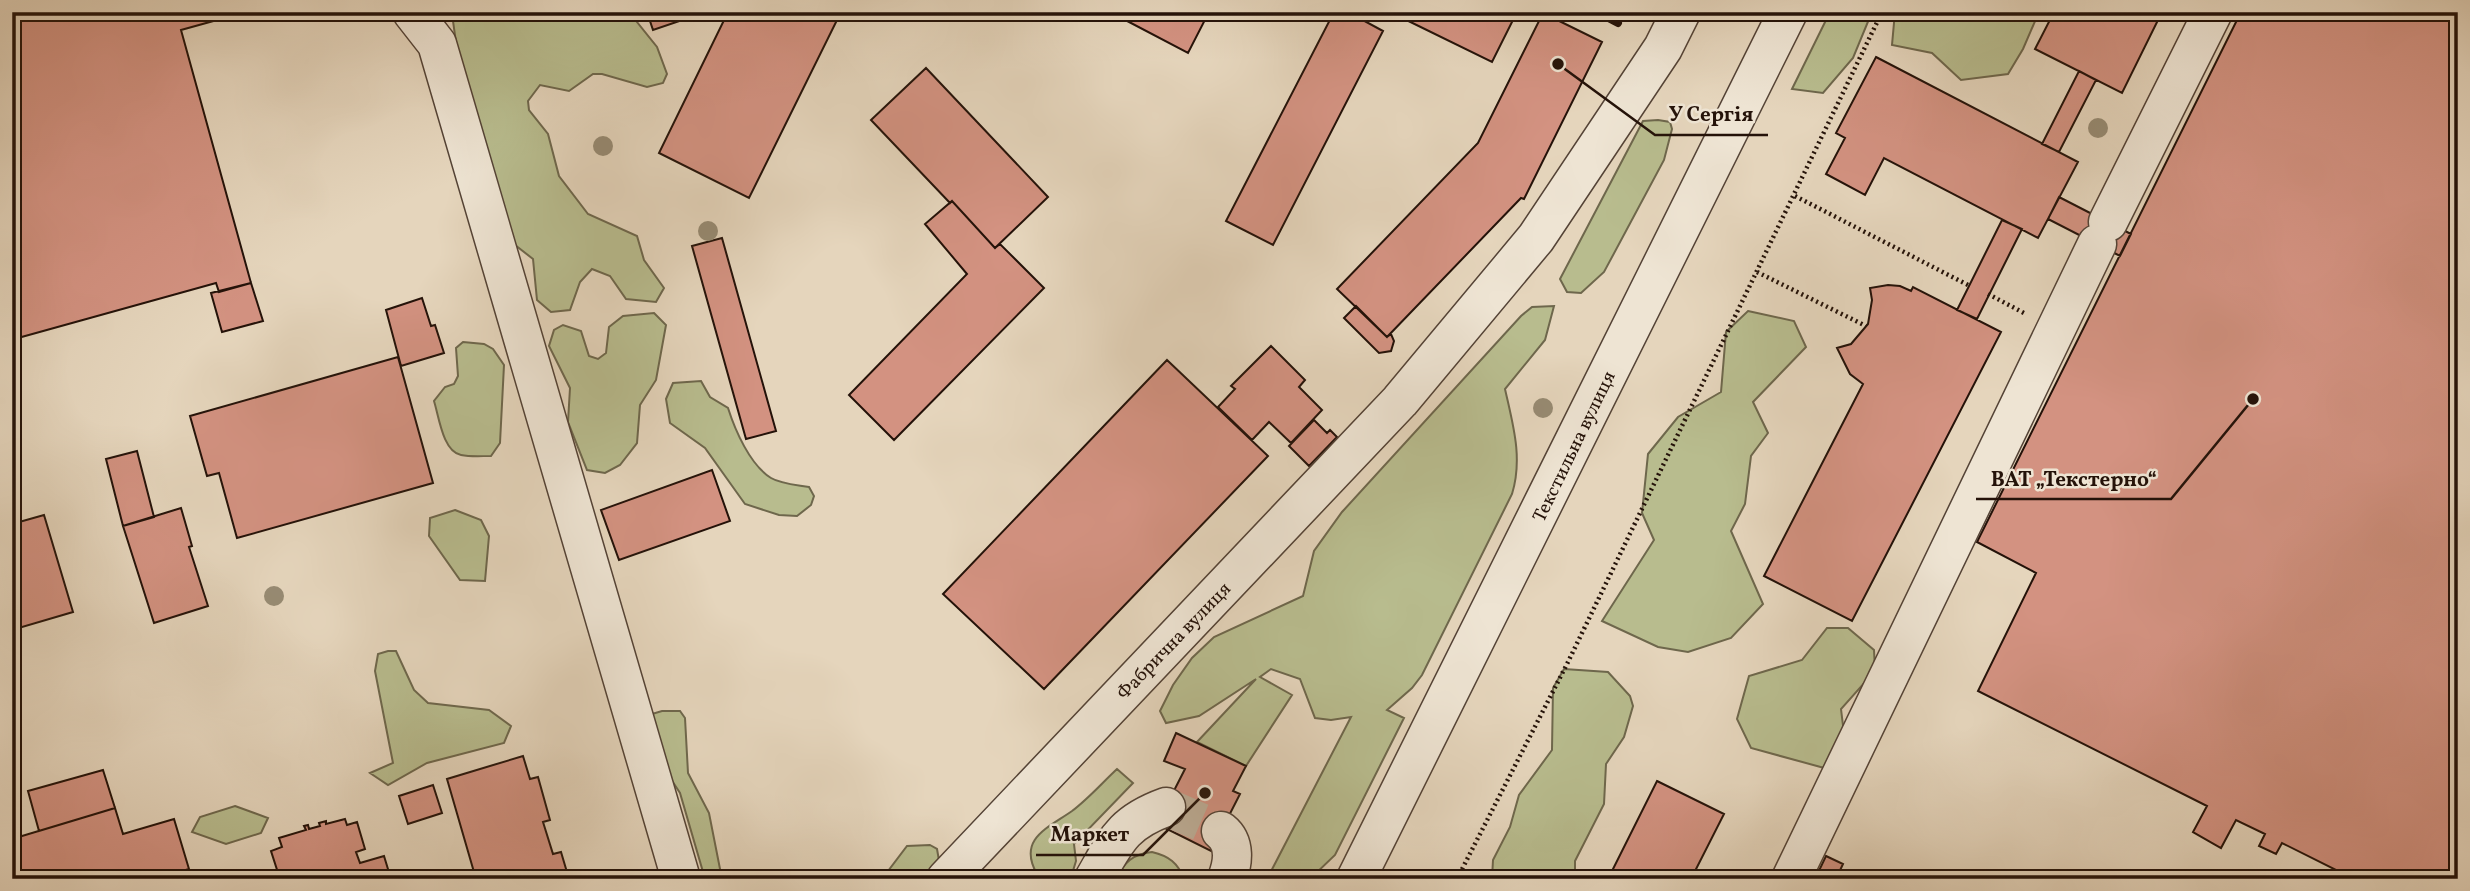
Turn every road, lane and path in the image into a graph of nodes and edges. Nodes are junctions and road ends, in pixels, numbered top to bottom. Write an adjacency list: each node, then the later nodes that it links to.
1 (412, 12): 13 (street)
2 (1681, 12): 12 (street, Фабрична вулиця)
3 (1788, 12): 16 (street, Текстильна вулиця)
4 (1882, 12): 6 (path)
5 (2213, 12): 18 (street)
6 (1795, 196): 7 (path); 8 (path)
7 (1757, 272): 9 (path); 17 (path)
8 (1970, 286)
9 (1866, 326)
10 (1166, 807): 14 (street)
11 (1221, 831): 15 (street)
12 (962, 874)
13 (681, 879)
14 (1094, 879)
15 (1227, 879)
16 (1356, 879)
17 (1457, 879)
18 (1791, 879)

